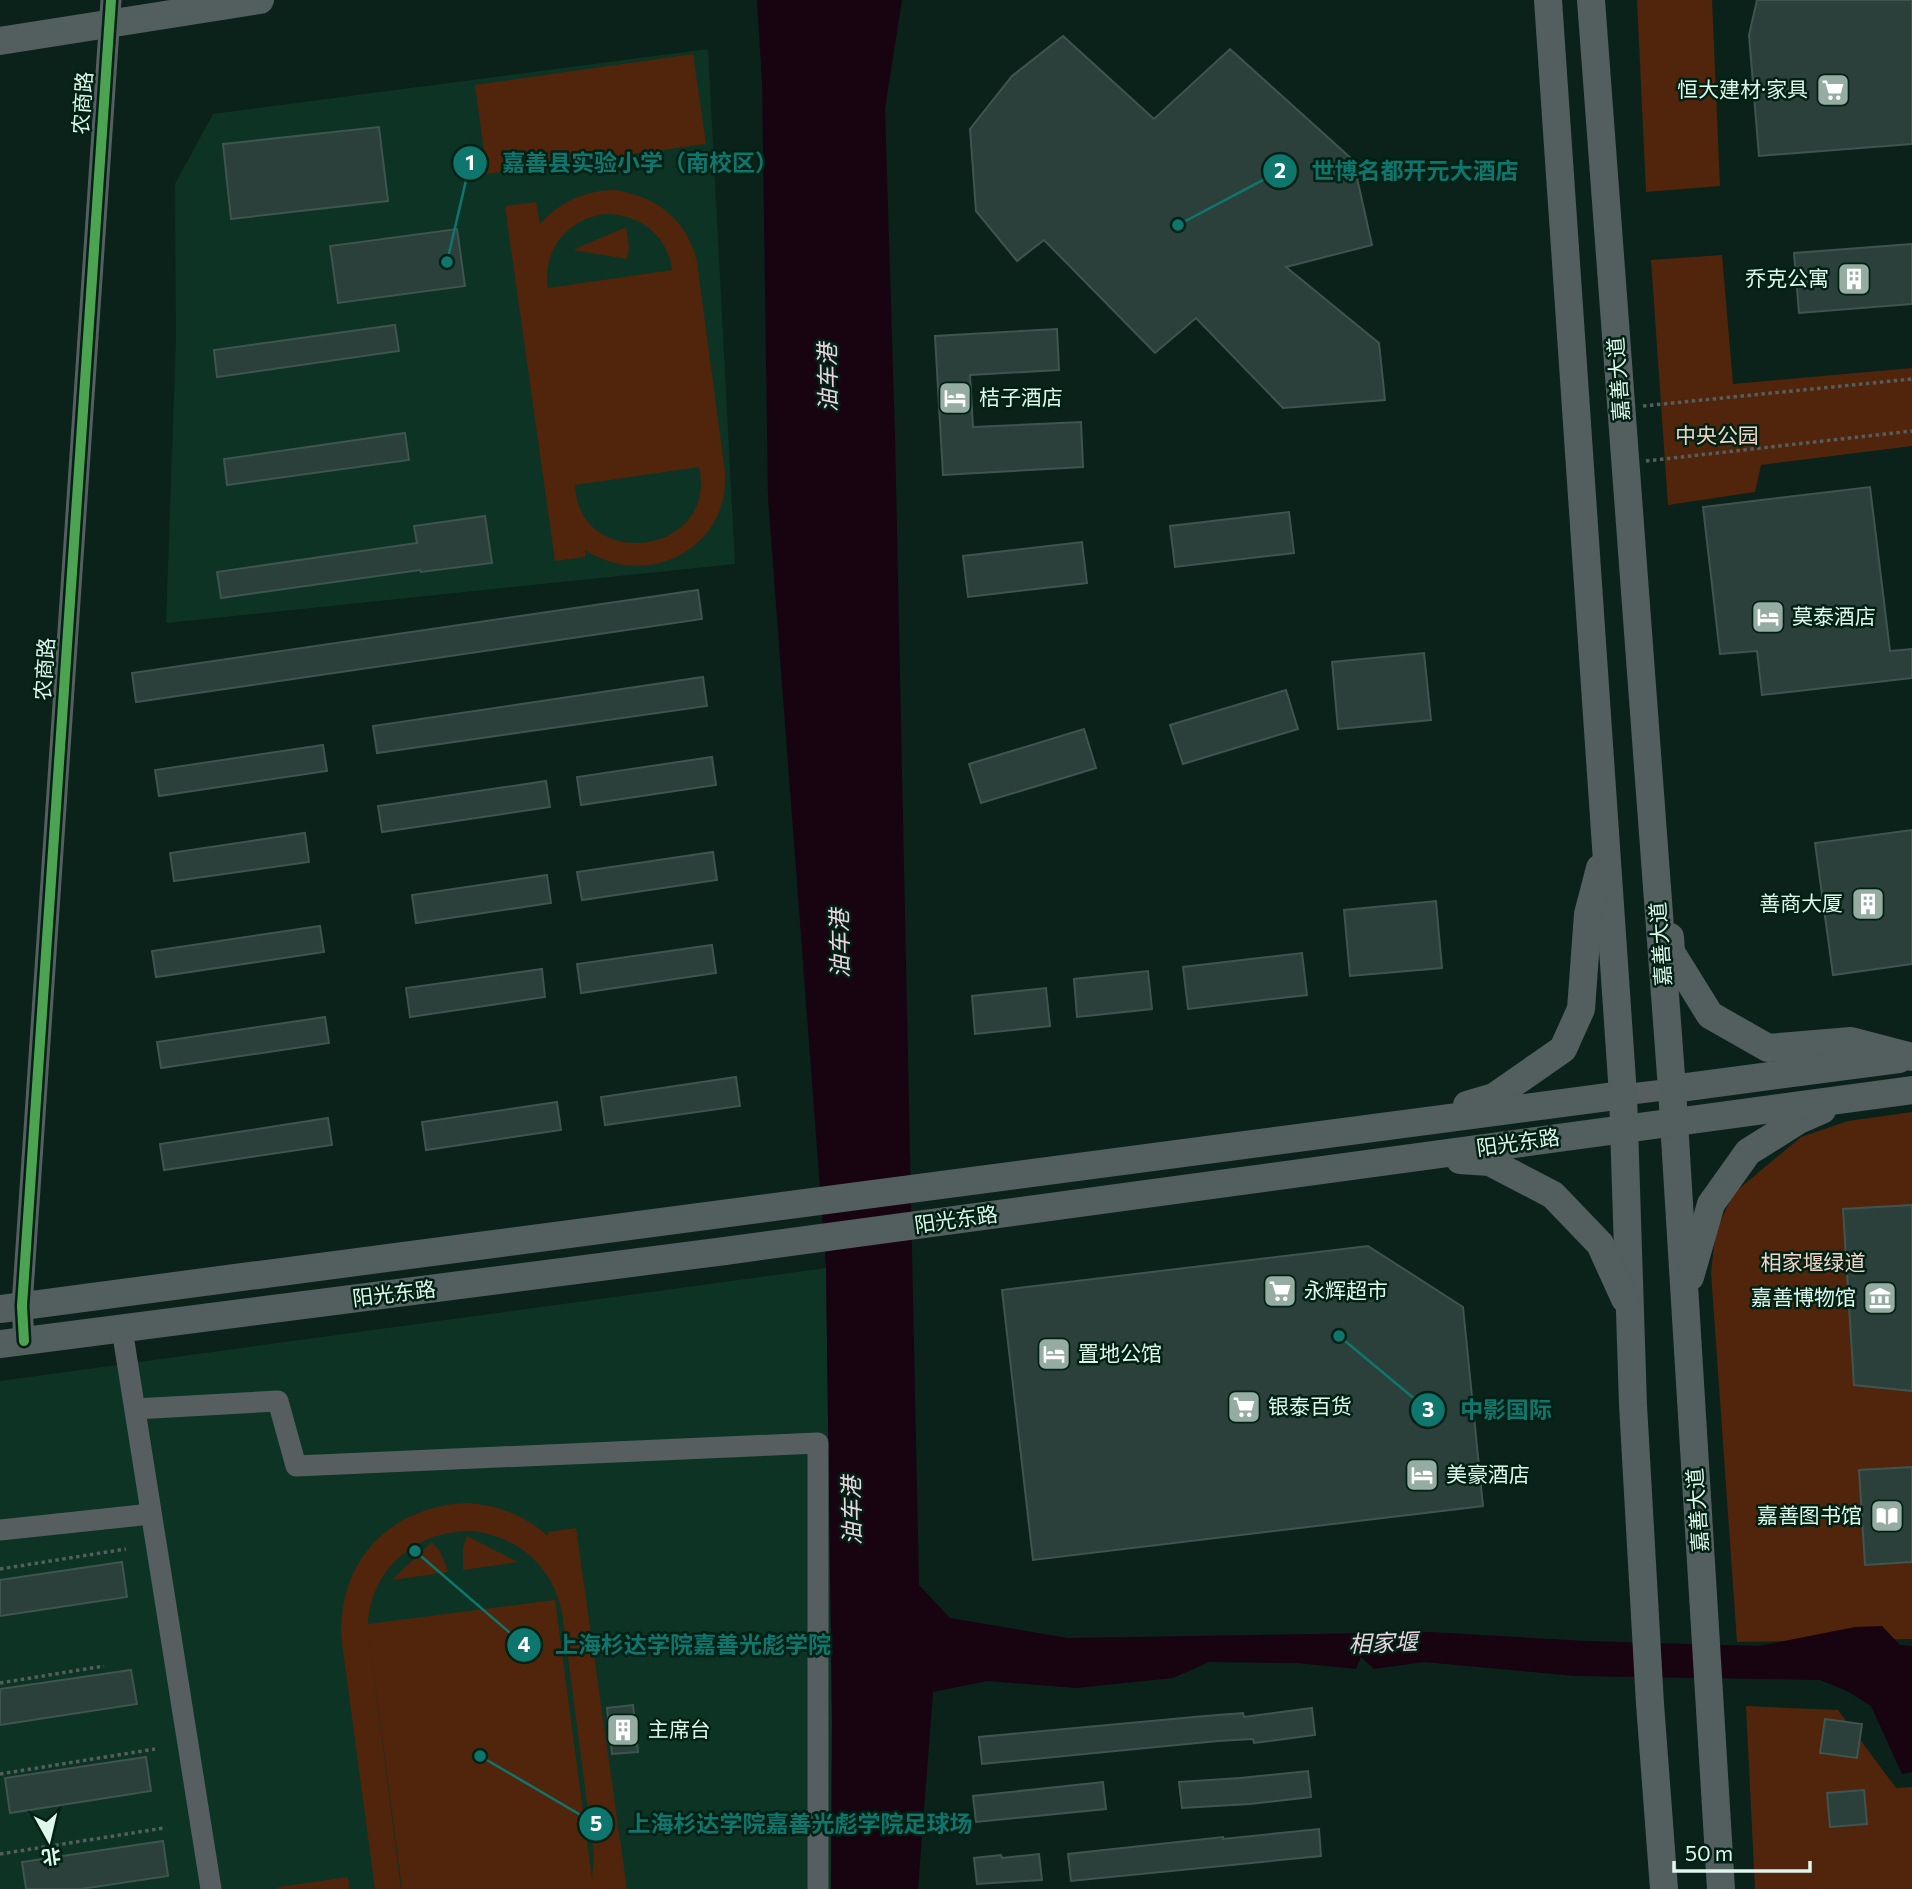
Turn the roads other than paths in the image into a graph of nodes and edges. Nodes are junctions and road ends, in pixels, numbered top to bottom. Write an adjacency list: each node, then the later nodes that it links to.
1 (260, 0): 4 (main road)
2 (1548, 0): 6 (main road)
3 (1591, 0): 7 (main road, 嘉善大道)
4 (109, 12): 5 (main road); 18 (street, 农商路)
5 (0, 41)
6 (1606, 845): 11 (main road); 13 (main road)
7 (1657, 888): 8 (main road); 9 (main road, 嘉善大道)
8 (1912, 1057): 9 (main road, 阳光东路)
9 (1672, 1089): 11 (street, 阳光东路); 14 (main road, 嘉善大道)
10 (1912, 1090): 12 (main road, 阳光东路)
11 (1623, 1095): 13 (main road, 阳光东路); 15 (main road)
12 (1851, 1098): 14 (main road, 阳光东路); 17 (main road)
13 (1413, 1122): 18 (main road, 阳光东路)
14 (1673, 1123): 15 (main road, 阳光东路); 17 (main road, 嘉善大道)
15 (1625, 1128): 16 (main road, 阳光东路); 19 (main road)
16 (1416, 1157): 19 (main road); 20 (main road, 阳光东路)
17 (1684, 1297): 28 (main road, 嘉善大道)
18 (11, 1307): 21 (street, 农商路)
19 (1630, 1309): 27 (main road)
20 (122, 1329): 21 (main road, 阳光东路); 22 (street)
21 (12, 1343)
22 (135, 1409): 23 (street); 26 (street)
23 (152, 1514): 24 (street); 25 (street)
24 (0, 1530)
25 (211, 1889)
26 (818, 1889)
27 (1664, 1889)
28 (1721, 1889)

